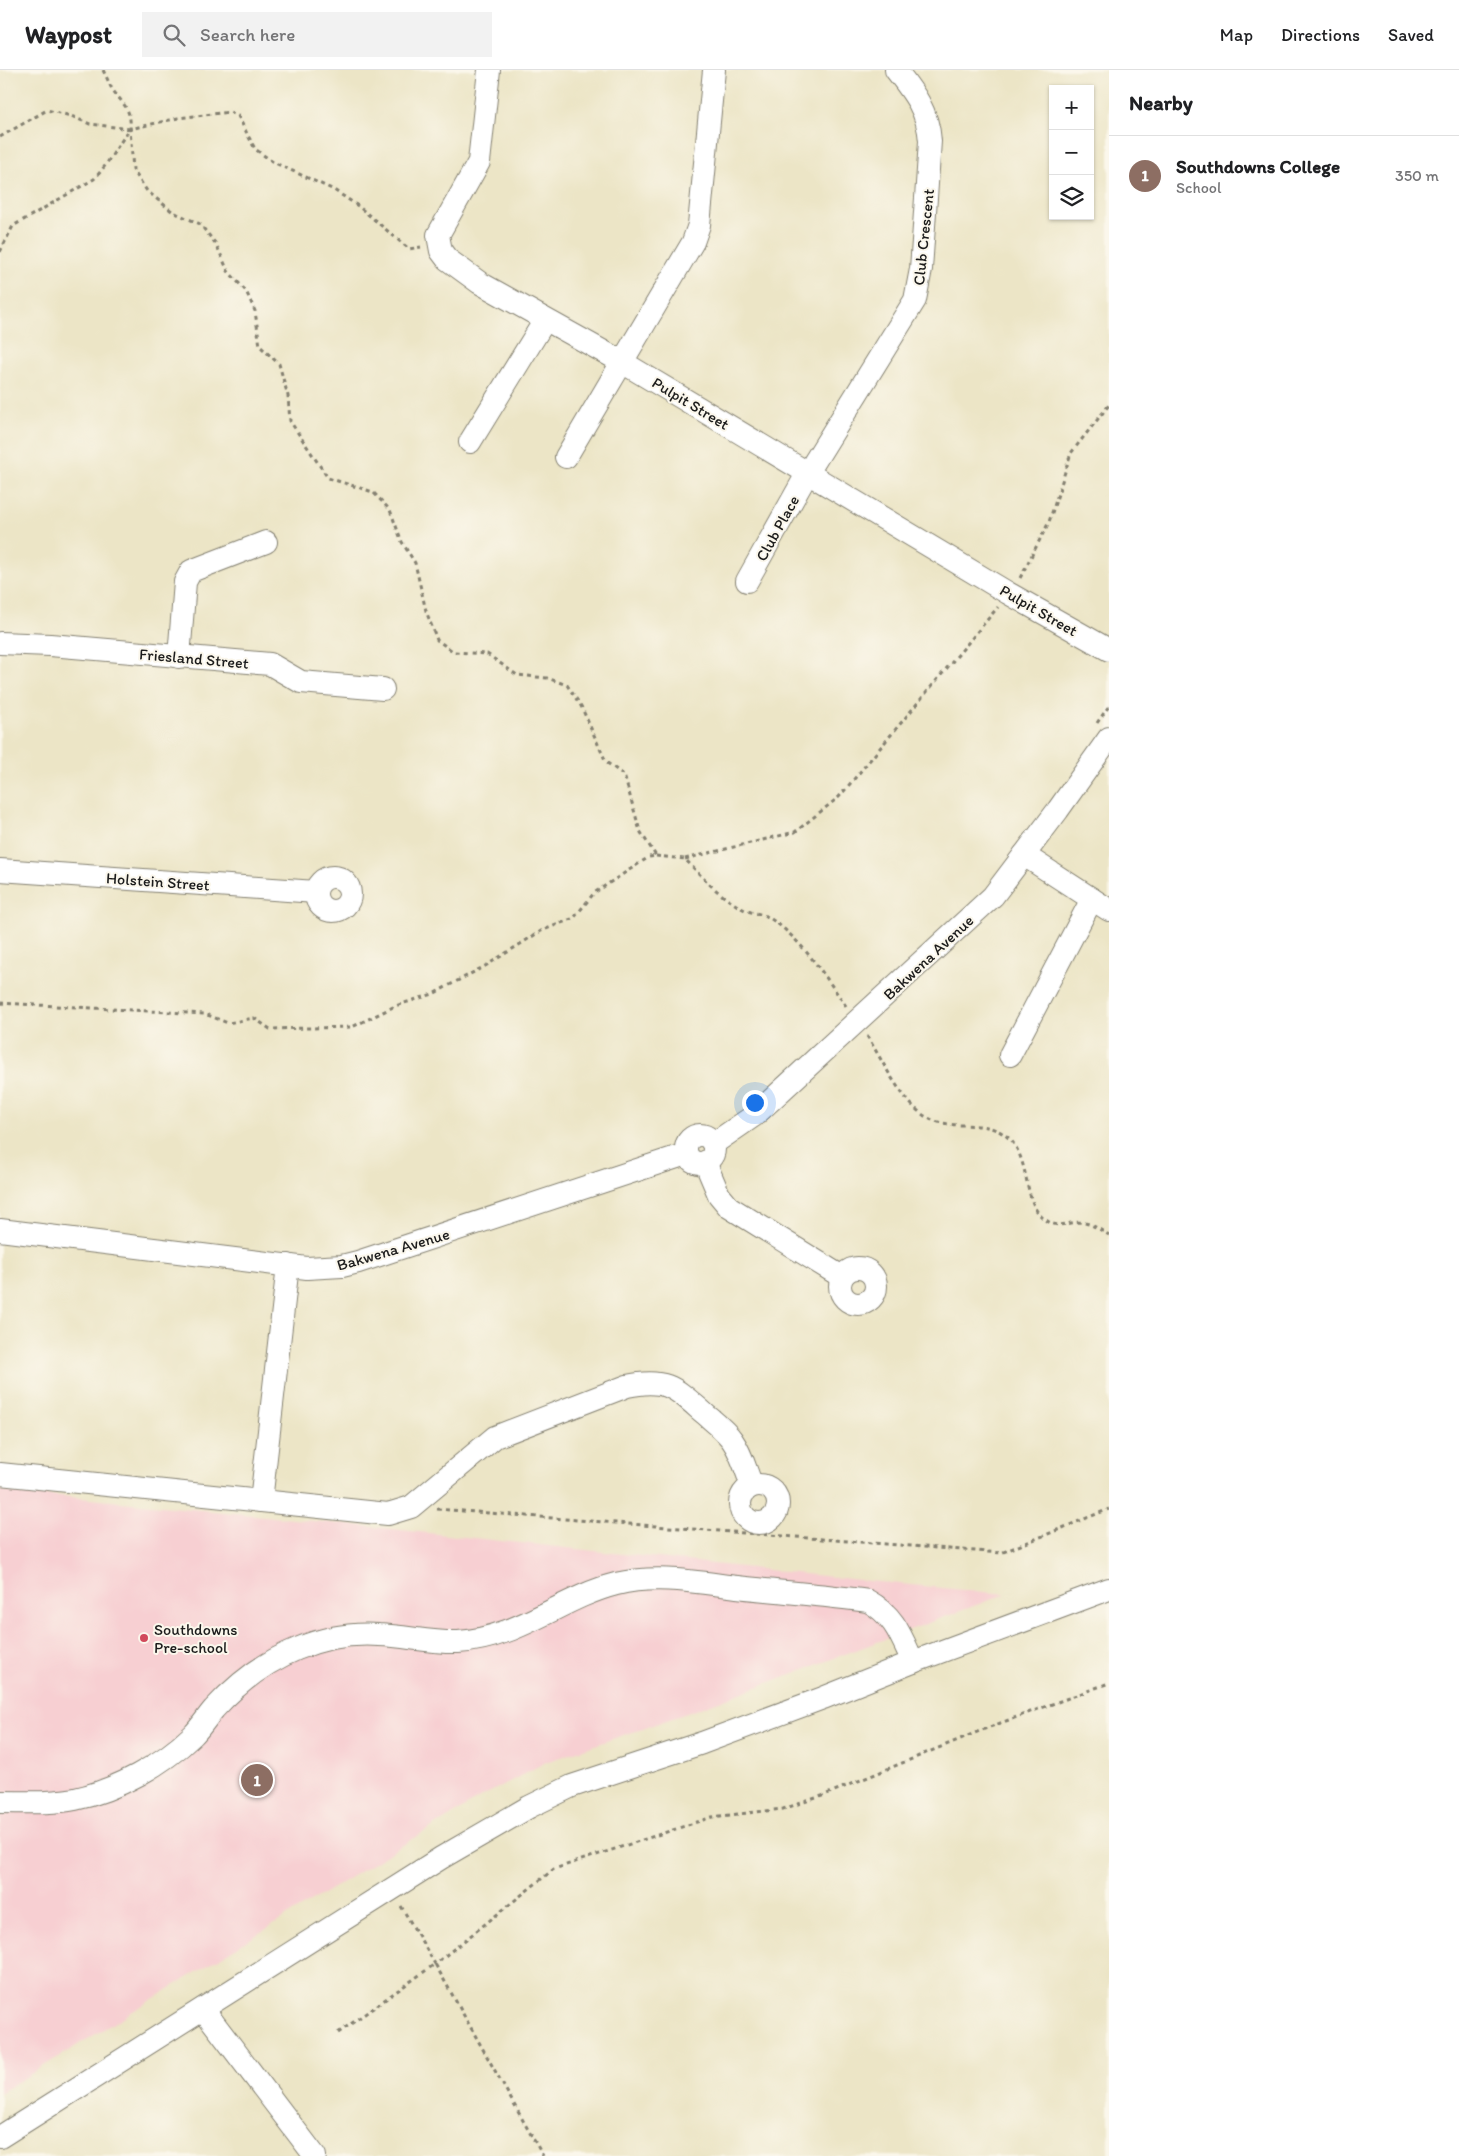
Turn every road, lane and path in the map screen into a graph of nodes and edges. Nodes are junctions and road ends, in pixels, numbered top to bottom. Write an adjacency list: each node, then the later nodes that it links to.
1 (103, 70): 5 (path)
2 (489, 70): 7 (street)
3 (714, 70): 10 (street)
4 (896, 70): 14 (street, Club Crescent)
5 (130, 129): 6 (path); 7 (path); 8 (path); 25 (path)
6 (0, 136)
7 (438, 241): 9 (street, Pulpit Street)
8 (0, 252)
9 (545, 320): 10 (street, Pulpit Street); 12 (street)
10 (622, 362): 13 (street); 14 (street, Pulpit Street)
11 (1109, 405): 17 (path)
12 (470, 442)
13 (566, 457)
14 (807, 474): 16 (street, Club Place); 17 (street, Pulpit Street)
15 (266, 542): 20 (street)
16 (746, 582)
17 (1008, 593): 19 (street, Pulpit Street); 26 (path)
18 (0, 643): 20 (street, Friesland Street)
19 (1109, 650)
20 (178, 657): 21 (street, Friesland Street)
21 (383, 689)
22 (1109, 706): 23 (path)
23 (1101, 733): 24 (street, Bakwena Avenue)
24 (1024, 855): 29 (street); 31 (street, Bakwena Avenue)
25 (656, 856): 26 (path); 30 (path)
26 (685, 859): 31 (path)
27 (0, 870): 28 (street, Holstein Street)
28 (316, 892)
29 (1102, 901): 32 (street)
30 (0, 1002)
31 (856, 1012): 33 (street, Bakwena Avenue); 35 (path)
32 (1010, 1055)
33 (702, 1153): 36 (street, Bakwena Avenue); 37 (street)
34 (0, 1230): 36 (street, Bakwena Avenue)
35 (1109, 1235)
36 (288, 1265): 40 (street)
37 (842, 1278)
38 (0, 1474): 40 (street)
39 (752, 1486): 41 (street)
40 (261, 1501): 41 (street)
41 (411, 1507): 42 (path)
42 (1109, 1509)
43 (1109, 1589): 44 (street)
44 (914, 1662): 46 (street); 47 (street)
45 (1109, 1683): 48 (path)
46 (0, 1802)
47 (392, 1890): 48 (path); 49 (street)
48 (435, 1964): 50 (path); 53 (path)
49 (203, 2009): 51 (street); 52 (street)
50 (338, 2033)
51 (0, 2137)
52 (315, 2156)
53 (543, 2156)

